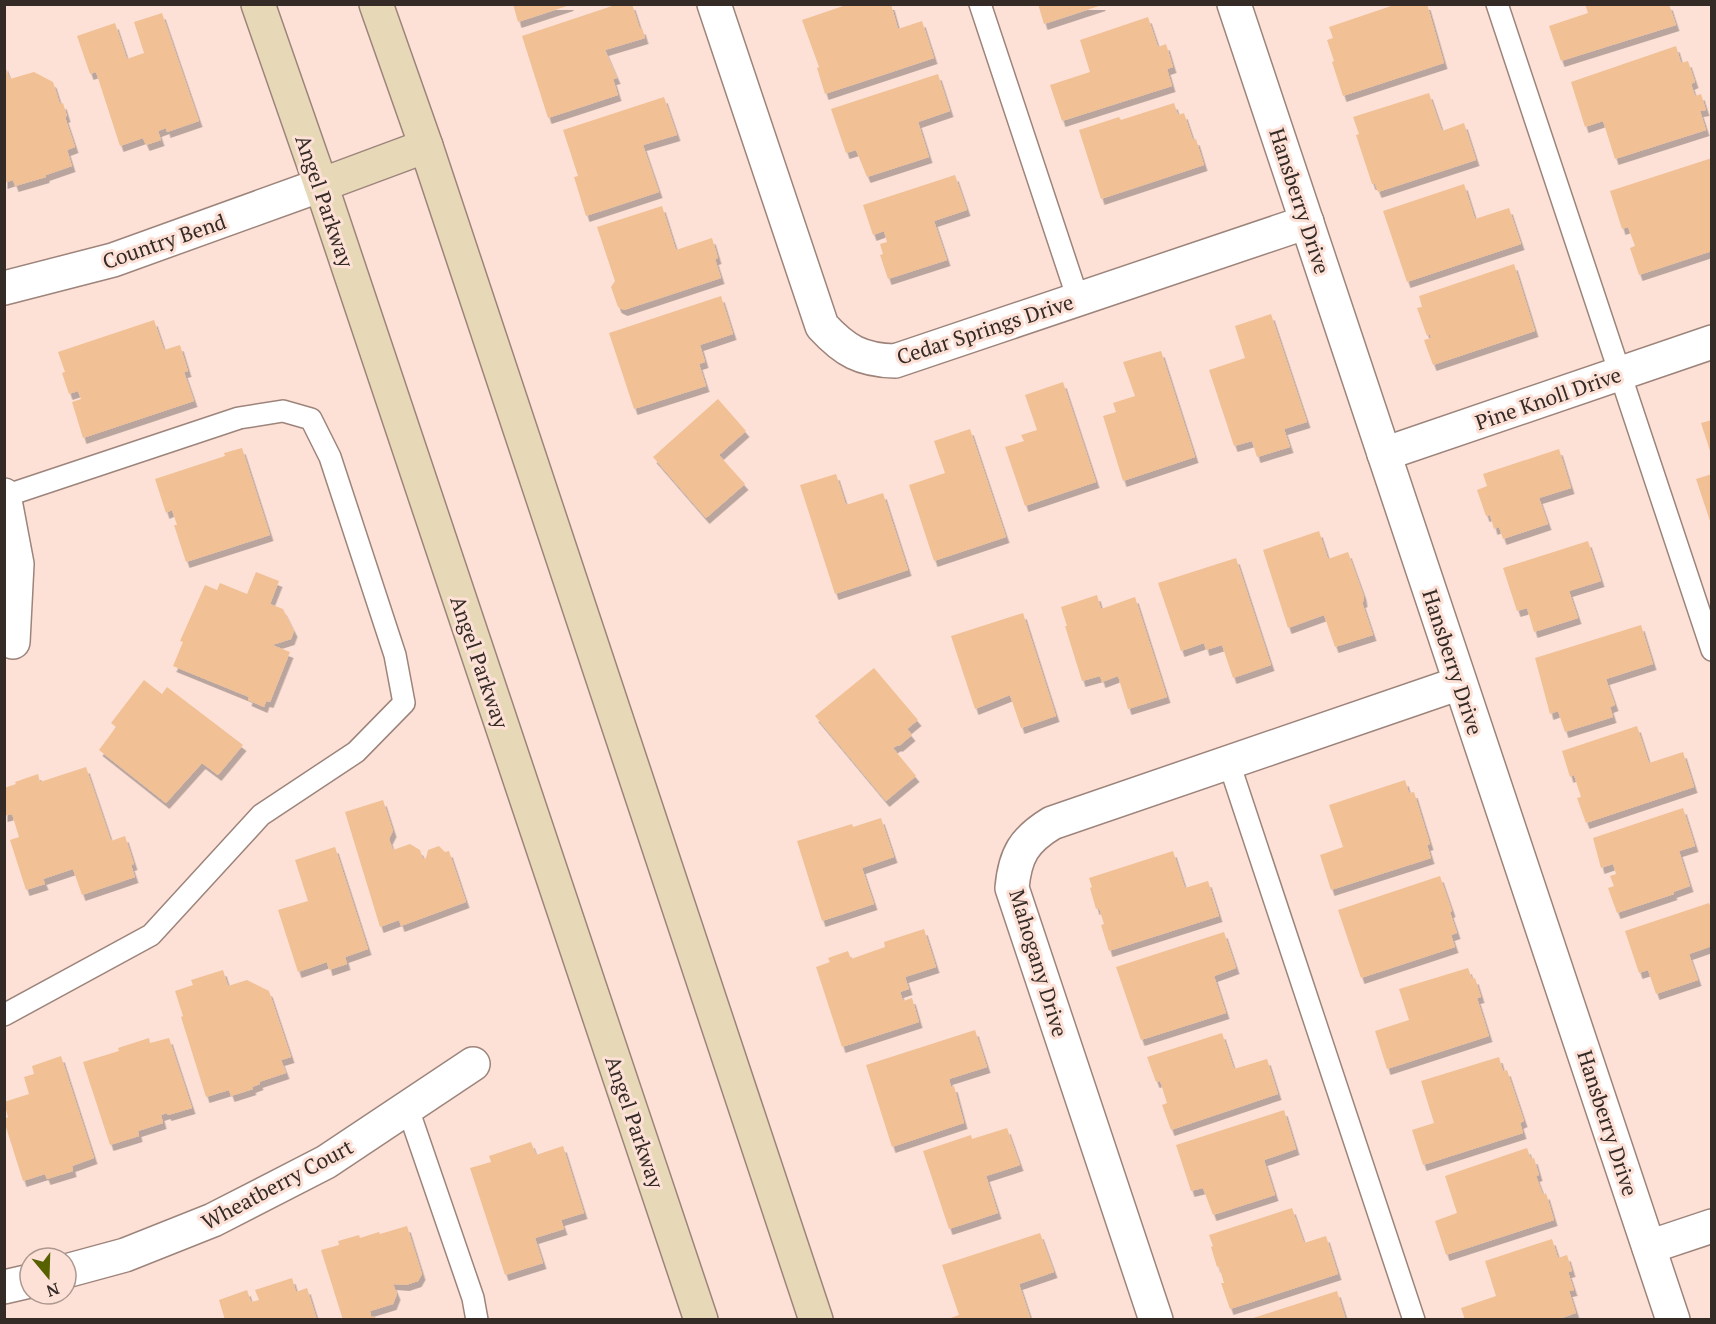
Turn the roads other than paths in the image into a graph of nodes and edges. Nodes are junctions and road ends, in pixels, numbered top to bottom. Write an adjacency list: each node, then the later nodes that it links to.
1 (258, 4): 8 (main road, Angel Parkway)
2 (376, 4): 7 (main road)
3 (714, 4): 11 (street, Cedar Springs Drive)
4 (980, 4): 11 (lane)
5 (1234, 4): 9 (street, Hansberry Drive)
6 (1497, 4): 13 (lane)
7 (426, 146): 8 (main road); 28 (main road)
8 (321, 186): 10 (street, Country Bend); 27 (main road, Angel Parkway)
9 (1307, 222): 11 (street, Cedar Springs Drive); 14 (street, Hansberry Drive)
10 (4, 288)
11 (1078, 299)
12 (1712, 342): 13 (street, Pine Knoll Drive)
13 (1620, 373): 14 (street, Pine Knoll Drive); 17 (lane)
14 (1384, 454): 18 (street, Hansberry Drive)
15 (5, 496): 16 (street); 20 (lane)
16 (13, 642)
17 (1712, 650)
18 (1460, 683): 19 (street, Mahogany Drive); 24 (street, Hansberry Drive)
19 (1229, 763): 29 (street, Mahogany Drive); 30 (lane)
20 (4, 1015)
21 (473, 1064): 22 (street, Wheatberry Court)
22 (408, 1108): 25 (street, Wheatberry Court); 26 (lane)
23 (1712, 1226): 24 (street)
24 (1649, 1247): 31 (street, Hansberry Drive)
25 (78, 1268)
26 (477, 1320)
27 (701, 1320)
28 (816, 1320)
29 (1156, 1320)
30 (1414, 1320)
31 (1673, 1320)

